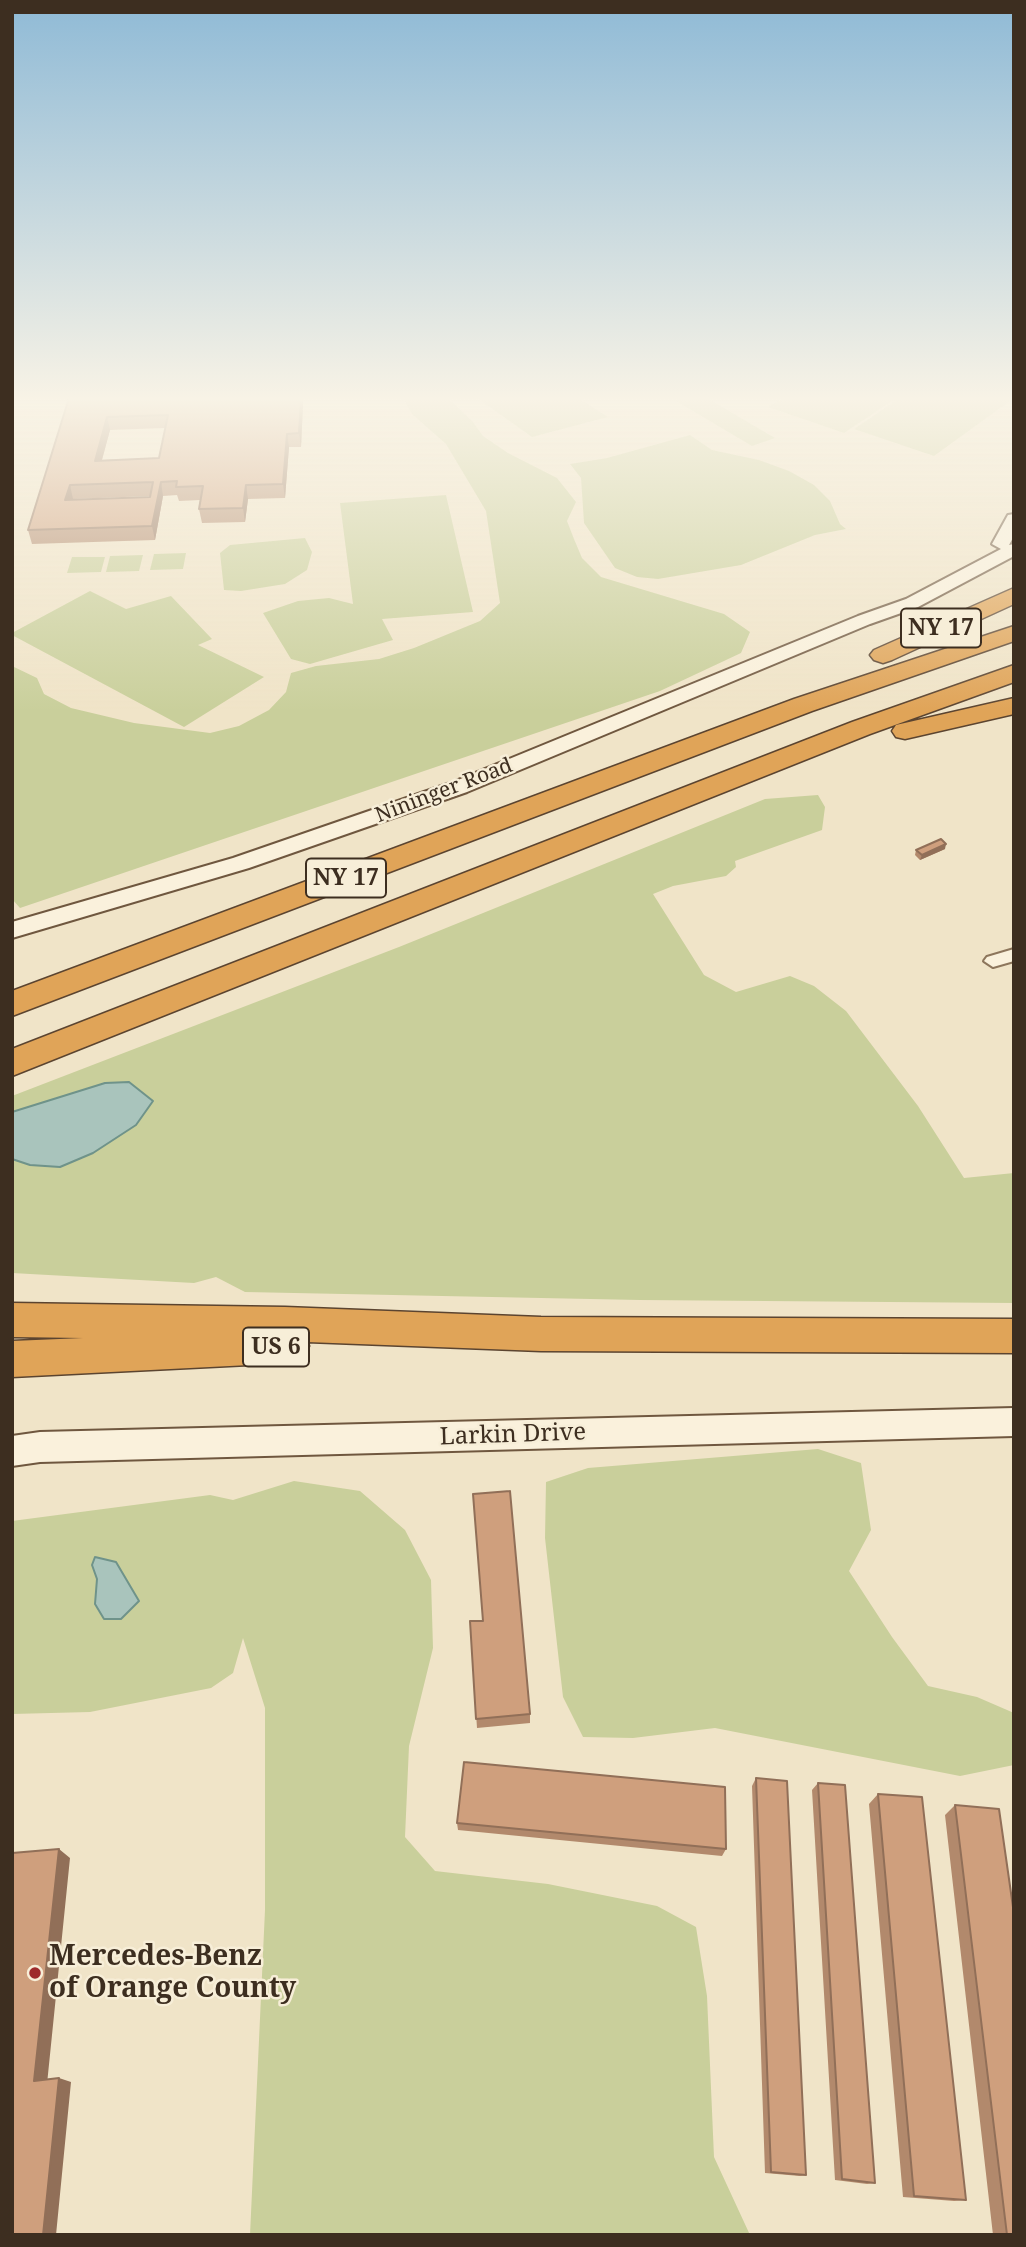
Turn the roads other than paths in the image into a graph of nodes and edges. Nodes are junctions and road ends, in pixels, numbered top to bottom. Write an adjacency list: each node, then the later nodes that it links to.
1 (1014, 519): 2 (street)
2 (1010, 544): 9 (street, Nininger Road)
3 (1014, 595): 7 (highway, NY 17)
4 (1014, 633): 7 (highway)
5 (1014, 673): 8 (highway)
6 (1014, 706): 8 (highway, NY 17)
7 (605, 780): 12 (highway, NY 17)
8 (577, 840): 13 (highway, NY 17)
9 (12, 930)
10 (1014, 955): 11 (street)
11 (993, 961)
12 (12, 1004)
13 (12, 1063)
14 (12, 1320): 15 (highway, US 6)
15 (541, 1334): 16 (highway, US 6); 17 (highway, US 6)
16 (1014, 1336)
17 (12, 1359)
18 (1014, 1422): 19 (street, Larkin Drive)
19 (12, 1451)

